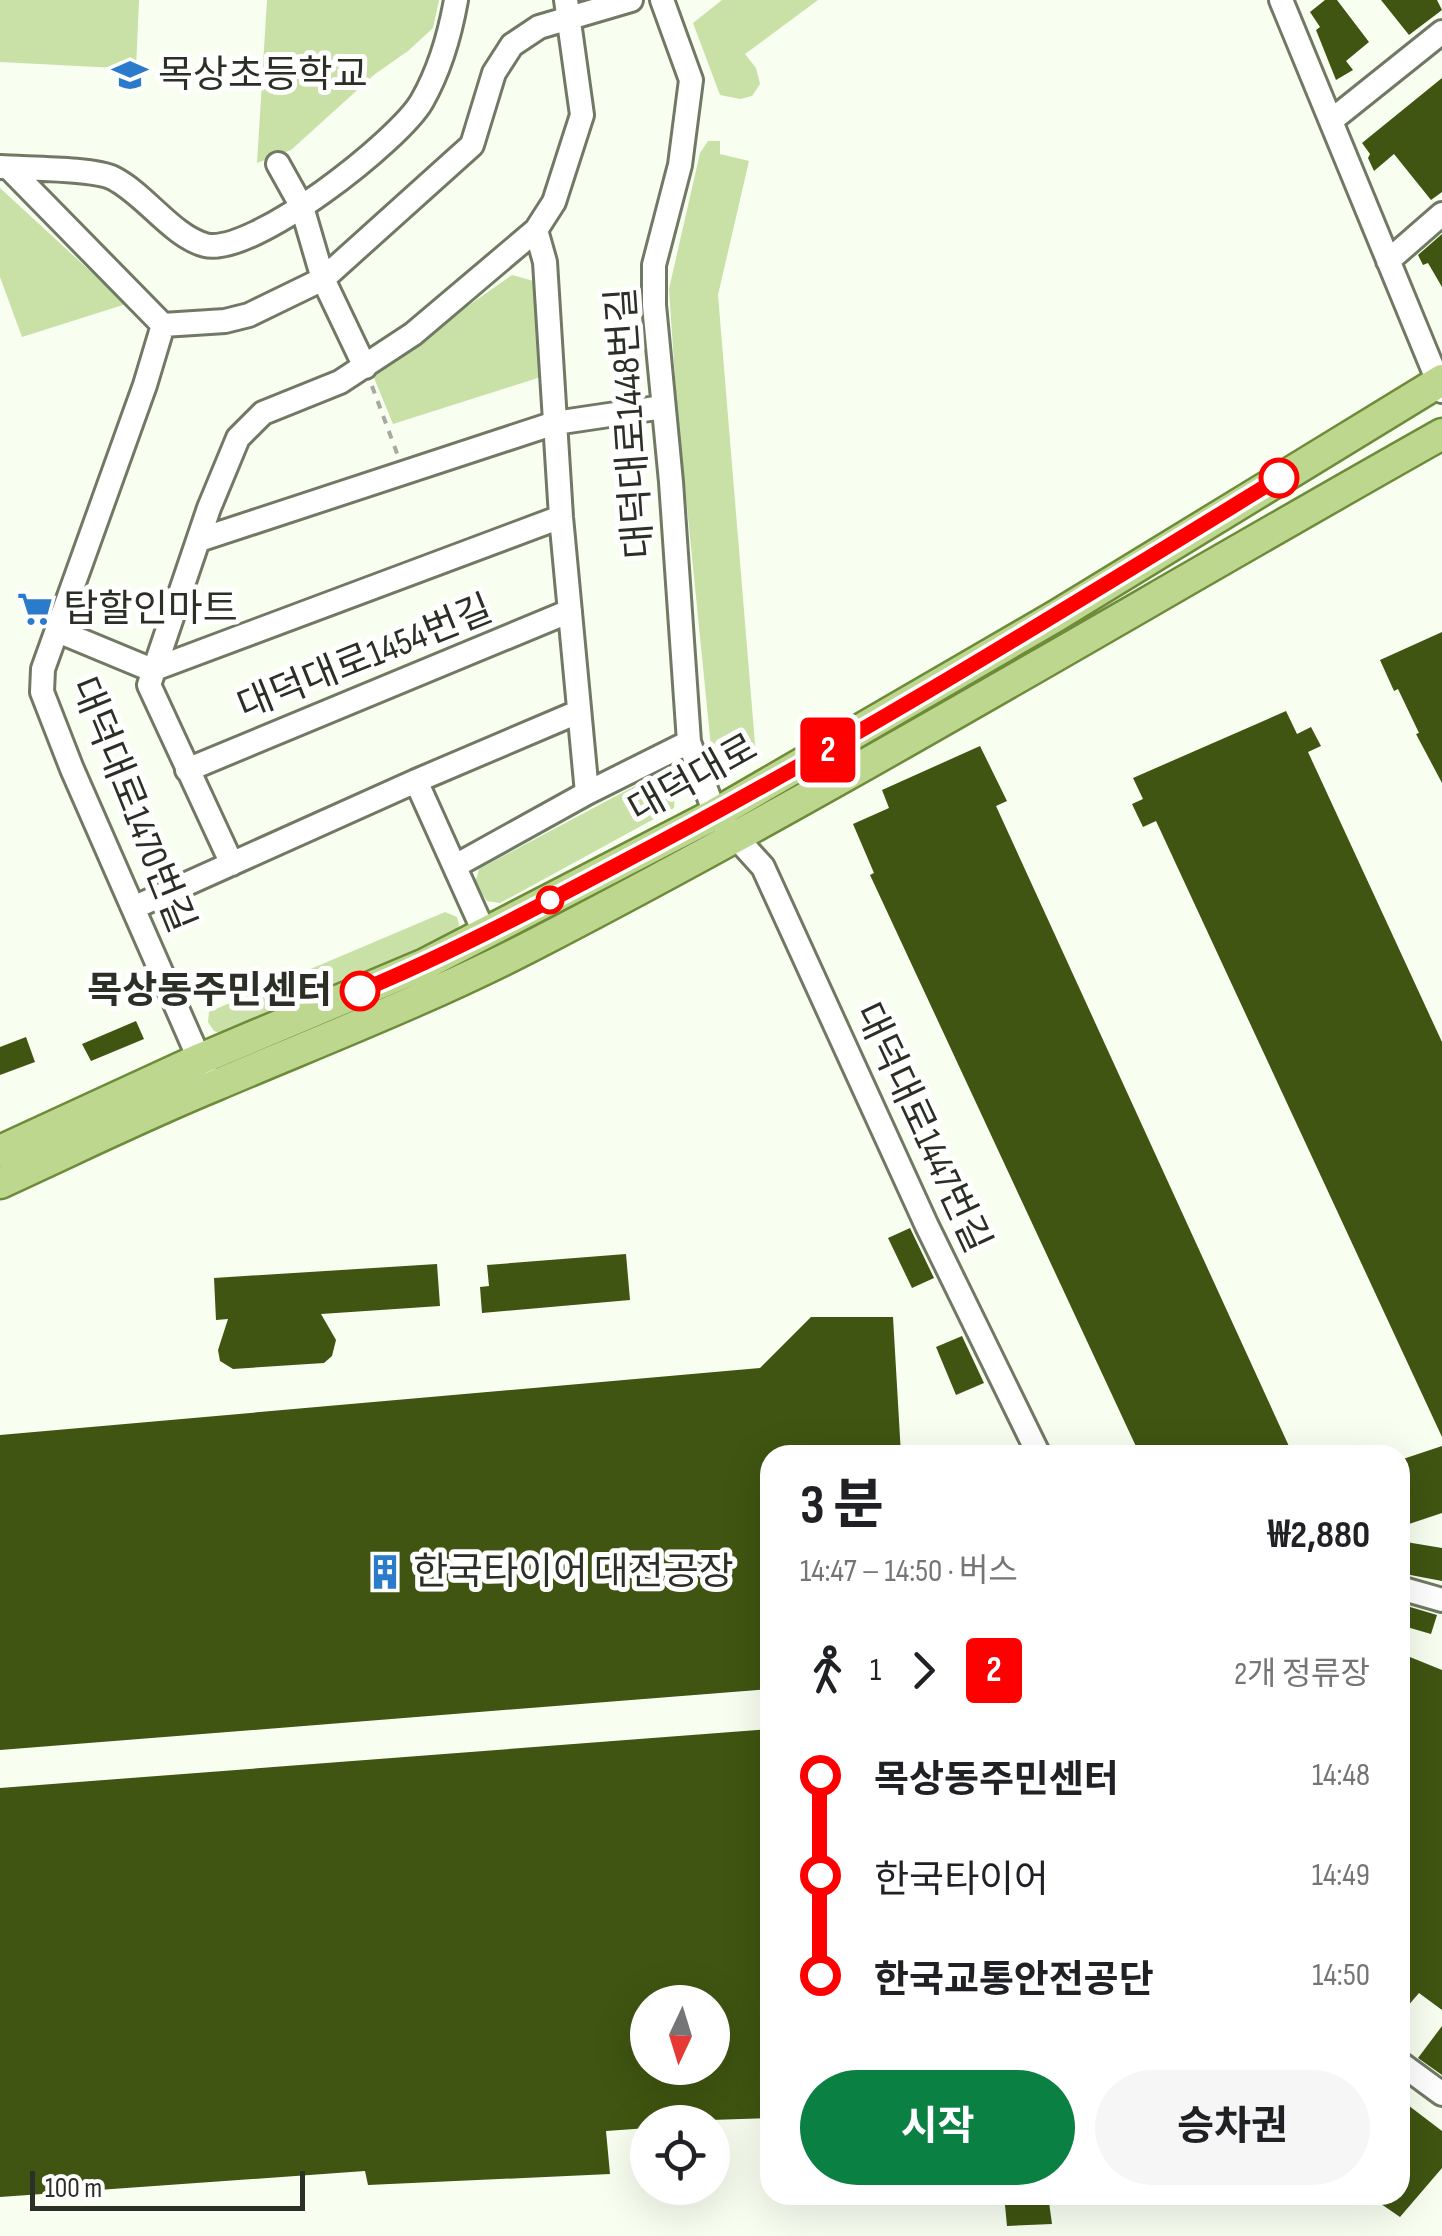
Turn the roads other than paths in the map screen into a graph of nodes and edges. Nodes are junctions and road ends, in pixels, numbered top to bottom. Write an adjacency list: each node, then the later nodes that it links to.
1 (456, 0): 10 (street)
2 (631, 0): 5 (street)
3 (662, 0): 18 (street, 대덕대로1448번길)
4 (1281, 0): 7 (street)
5 (567, 8): 12 (street); 14 (street)
6 (1442, 32): 7 (street)
7 (1332, 120): 13 (street)
8 (278, 164): 10 (street)
9 (5, 167): 10 (street); 15 (street)
10 (302, 207): 14 (street)
11 (1442, 214): 13 (street)
12 (536, 230): 16 (street); 19 (street)
13 (1388, 261): 17 (street)
14 (323, 279): 15 (street); 16 (street)
15 (163, 325): 24 (street, 대덕대로1470번길)
16 (367, 372): 22 (street)
17 (1441, 385): 31 (main road, 대덕대로)
18 (663, 407): 19 (street); 27 (street, 대덕대로1448번길)
19 (555, 423): 21 (street); 22 (street)
20 (1442, 434): 31 (main road, 대덕대로)
21 (561, 517): 23 (street); 25 (street, 대덕대로1454번길)
22 (199, 540): 25 (street)
23 (570, 611): 26 (street); 28 (street, 대덕대로1454번길)
24 (58, 631): 25 (street); 34 (street, 대덕대로1470번길)
25 (152, 670): 28 (street)
26 (578, 712): 29 (street); 30 (street)
27 (689, 742): 30 (street); 31 (street, 대덕대로1448번길)
28 (187, 770): 32 (street)
29 (416, 781): 32 (street); 33 (street)
30 (587, 793): 33 (street)
31 (724, 826): 35 (main road, 대덕대로); 36 (main road, 대덕대로); 39 (street, 대덕대로1447번길)
32 (232, 864): 34 (street)
33 (457, 866): 35 (street)
34 (133, 908): 36 (street, 대덕대로1470번길)
35 (485, 934): 36 (main road, 대덕대로)
36 (205, 1073): 37 (main road, 대덕대로); 38 (main road, 대덕대로)
37 (0, 1151)
38 (0, 1183)
39 (1033, 1445)
40 (1410, 1591): 41 (street)
41 (1442, 1600)
42 (1410, 2070): 43 (street)
43 (1442, 2094)

